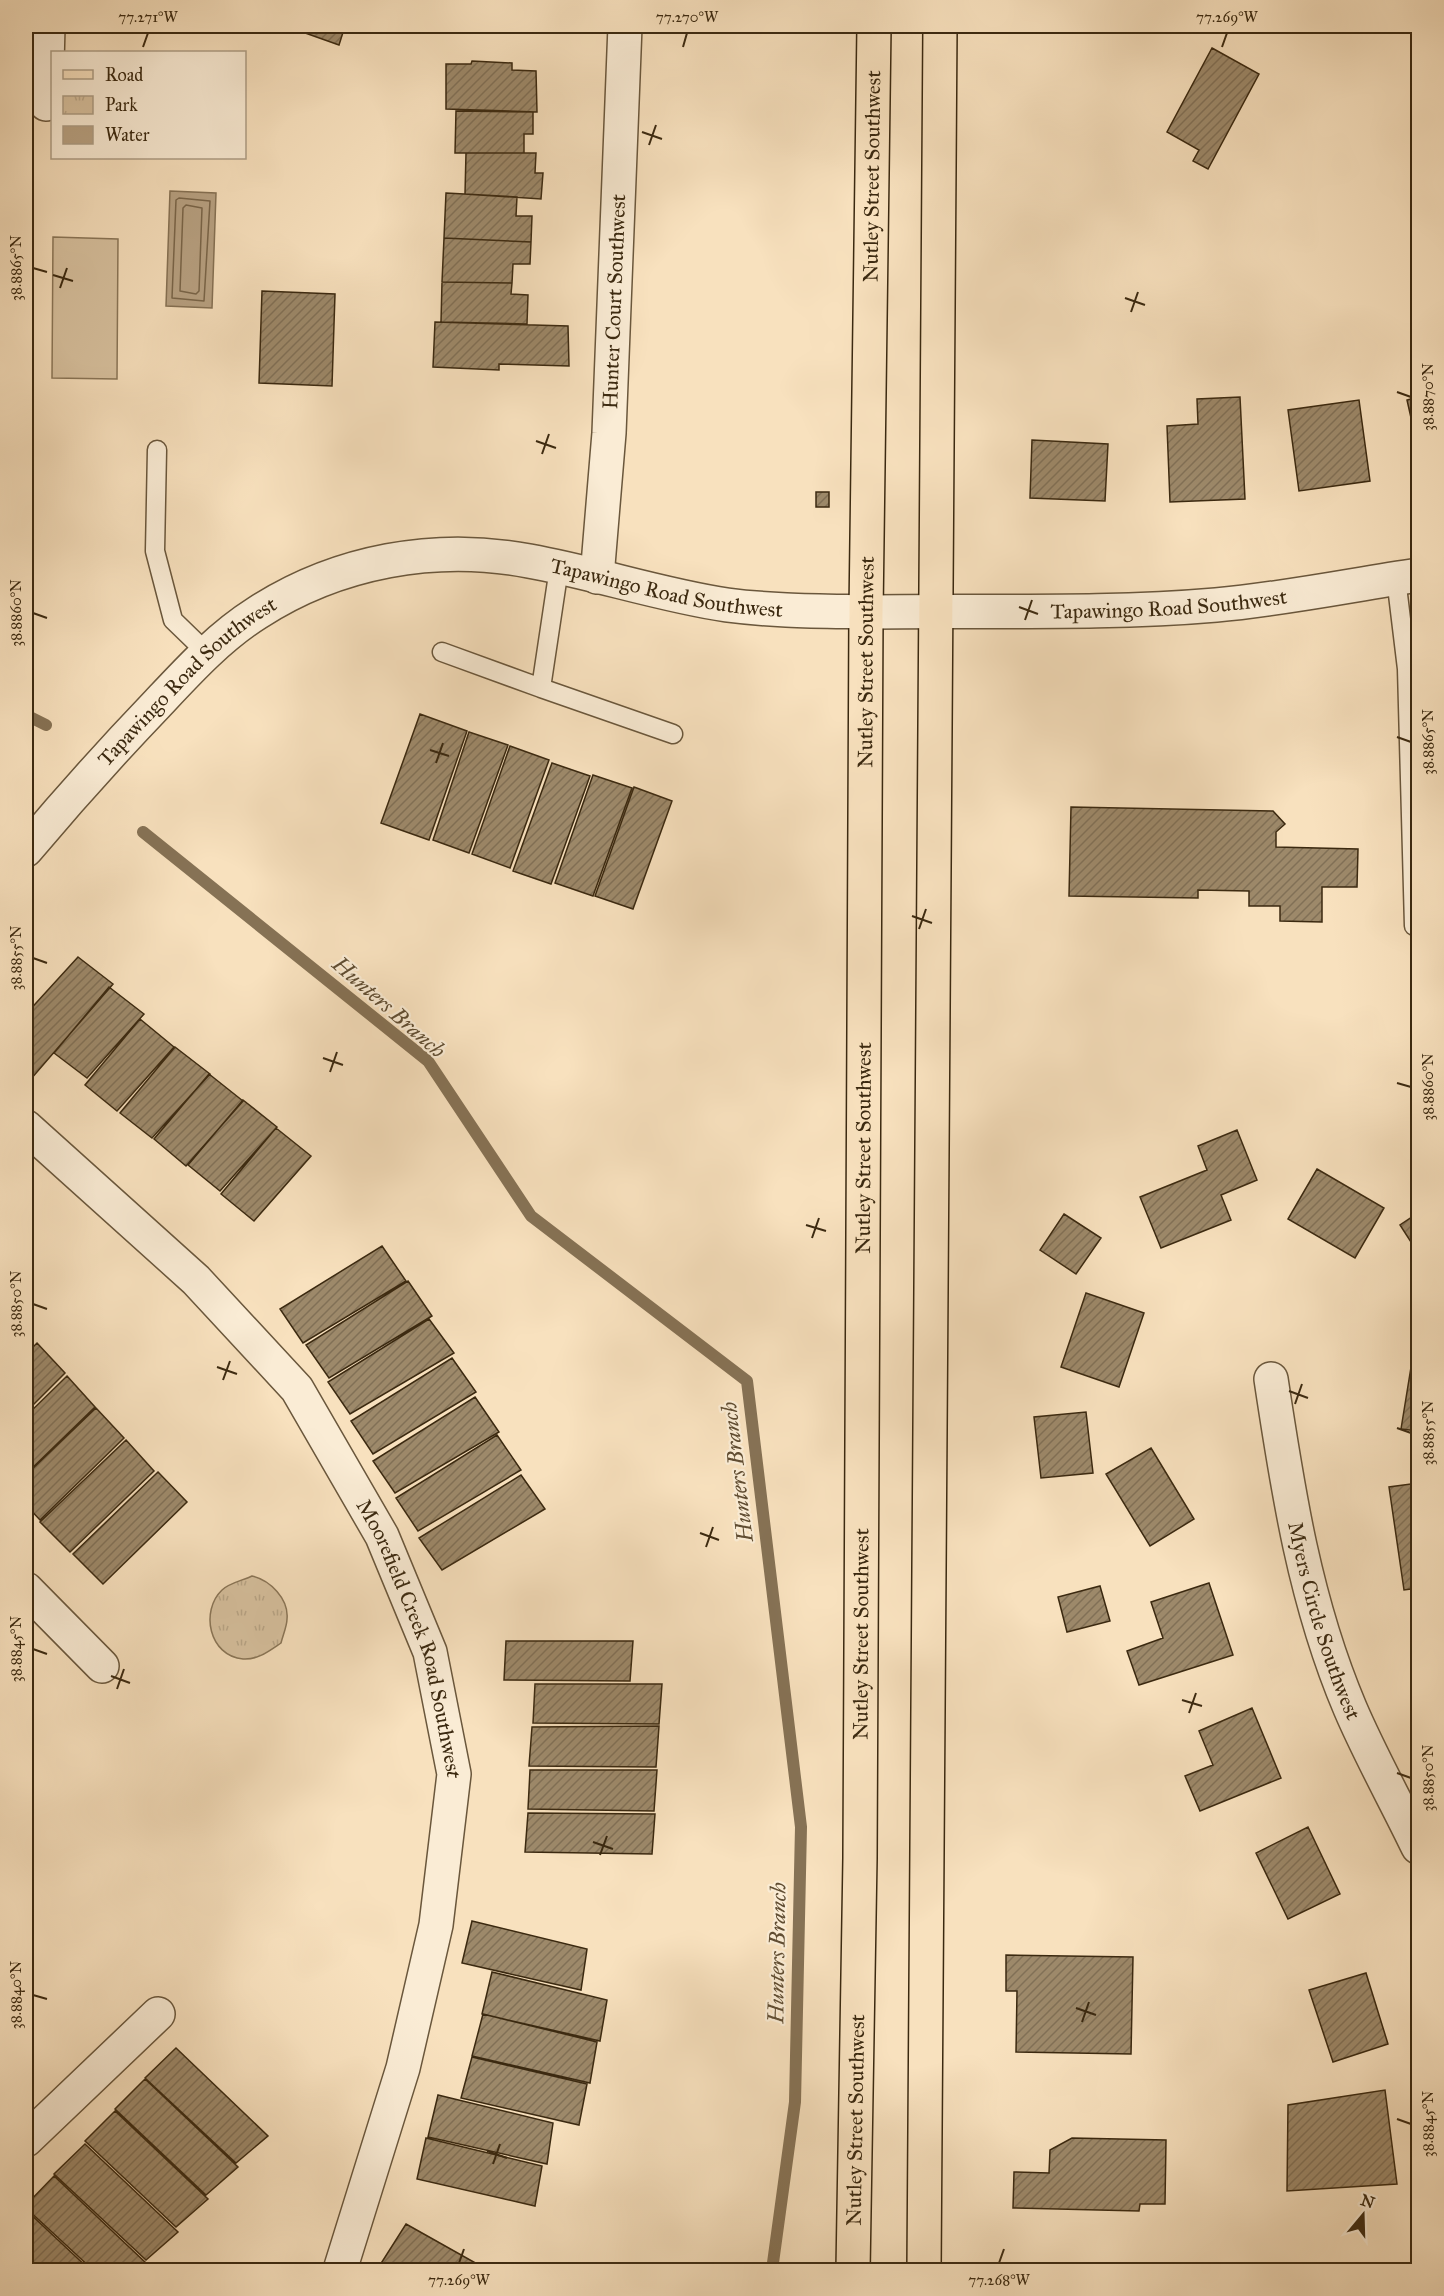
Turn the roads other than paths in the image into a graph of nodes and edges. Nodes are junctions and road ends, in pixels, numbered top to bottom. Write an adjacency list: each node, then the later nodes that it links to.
1 (48, 26): 5 (street)
2 (625, 26): 8 (street, Hunter Court Southwest)
3 (874, 26): 11 (main road, Nutley Street Southwest)
4 (940, 26): 10 (main road)
5 (46, 104)
6 (157, 450): 12 (lane)
7 (559, 567): 8 (street, Tapawingo Road Southwest); 12 (street, Tapawingo Road Southwest); 14 (lane)
8 (597, 577): 11 (street, Tapawingo Road Southwest)
9 (1408, 577): 10 (street, Tapawingo Road Southwest); 17 (lane)
10 (936, 611): 11 (street, Tapawingo Road Southwest); 27 (main road)
11 (866, 612): 26 (main road, Nutley Street Southwest)
12 (207, 652): 16 (street, Tapawingo Road Southwest)
13 (442, 652): 14 (lane)
14 (541, 688): 15 (lane)
15 (673, 734)
16 (26, 850)
17 (1414, 926)
18 (26, 1127): 25 (street, Moorefield Creek Road Southwest)
19 (1271, 1379): 22 (street, Myers Circle Southwest)
20 (26, 1589): 21 (street)
21 (102, 1666)
22 (1419, 1847)
23 (158, 2014): 24 (street)
24 (26, 2140)
25 (340, 2271)
26 (853, 2271)
27 (924, 2271)

